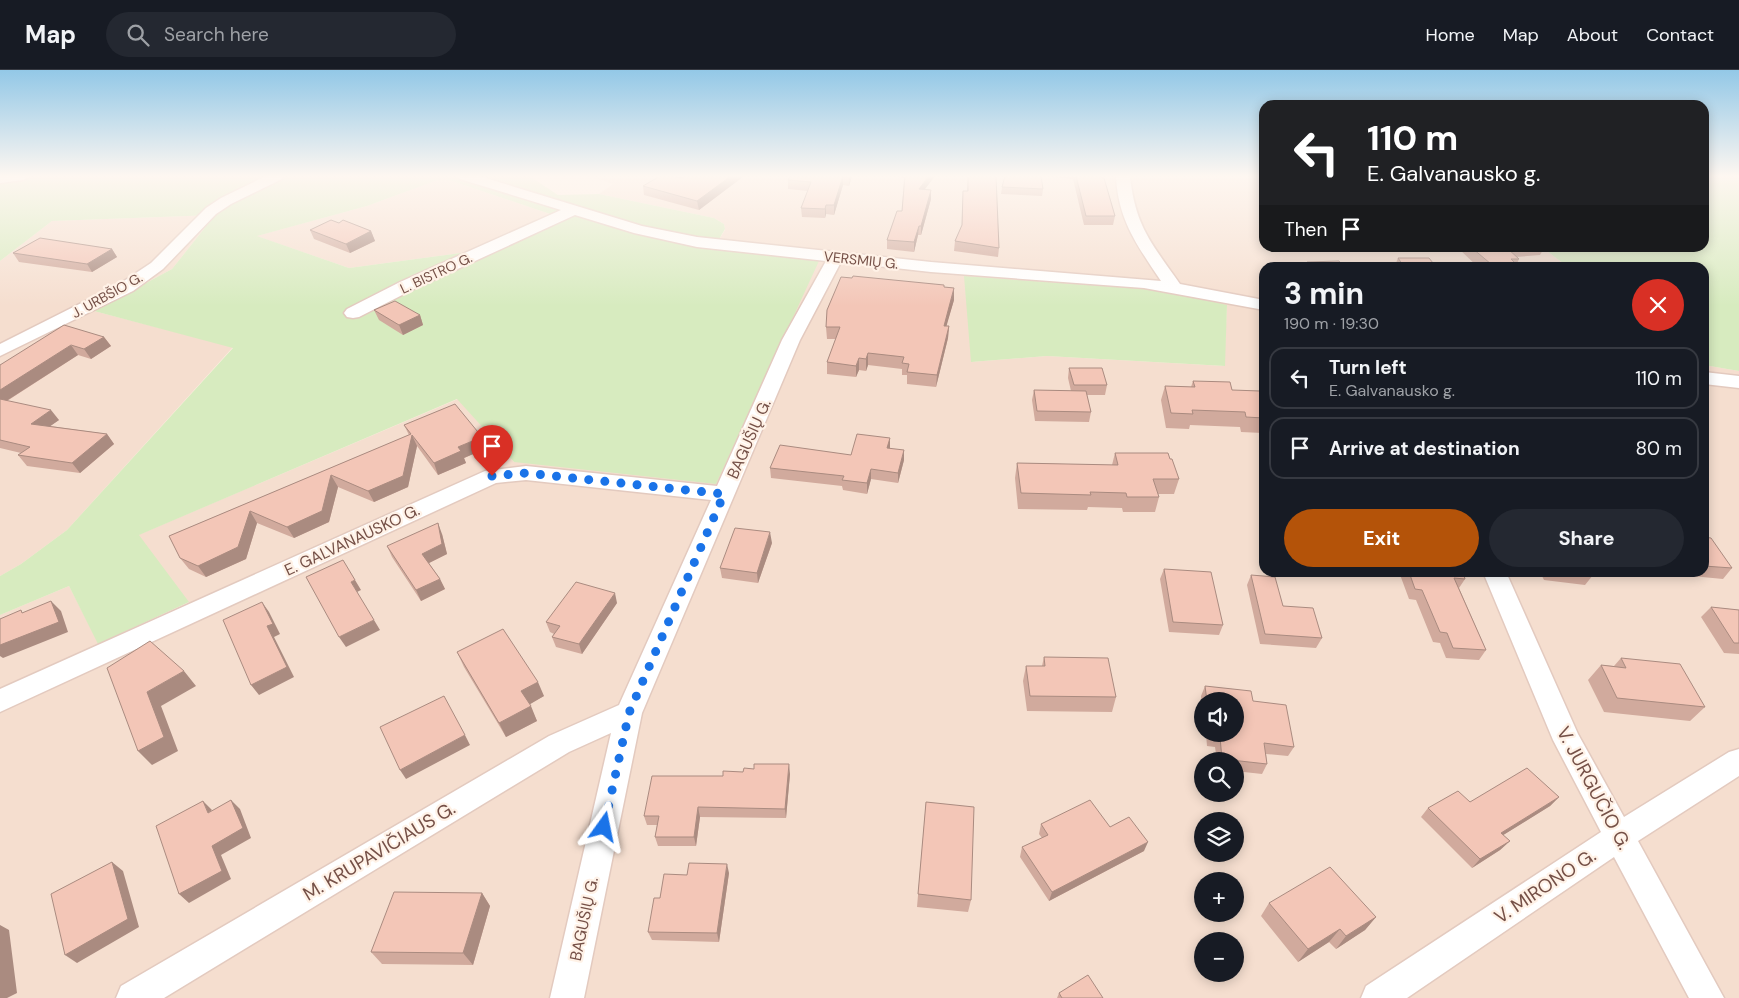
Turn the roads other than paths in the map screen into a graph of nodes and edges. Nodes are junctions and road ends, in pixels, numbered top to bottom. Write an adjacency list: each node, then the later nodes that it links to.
1 (203, 219): 9 (street, J. URBŠIO G.)
2 (553, 219): 8 (street, L. BISTRO G.)
3 (604, 219): 5 (street, VERSMIŲ G.)
4 (1130, 219): 6 (street)
5 (835, 258): 6 (street, VERSMIŲ G.); 12 (street, BAGUŠIŲ G.)
6 (1174, 287): 7 (street, VERSMIŲ G.)
7 (1259, 304)
8 (353, 313)
9 (0, 351)
10 (1709, 379): 11 (street)
11 (1739, 382)
12 (724, 494): 14 (street, E. GALVANAUSKO G.); 15 (street, BAGUŠIŲ G.)
13 (1496, 577): 17 (street, V. JURGUČIO G.)
14 (0, 701)
15 (629, 713): 18 (street, M. KRUPAVIČIAUS G.); 19 (street, BAGUŠIŲ G.)
16 (1739, 760): 17 (street, V. MIRONO G.)
17 (1620, 836): 20 (street, V. MIRONO G.); 21 (street, V. JURGUČIO G.)
18 (133, 998)
19 (567, 998)
20 (1378, 998)
21 (1707, 998)

